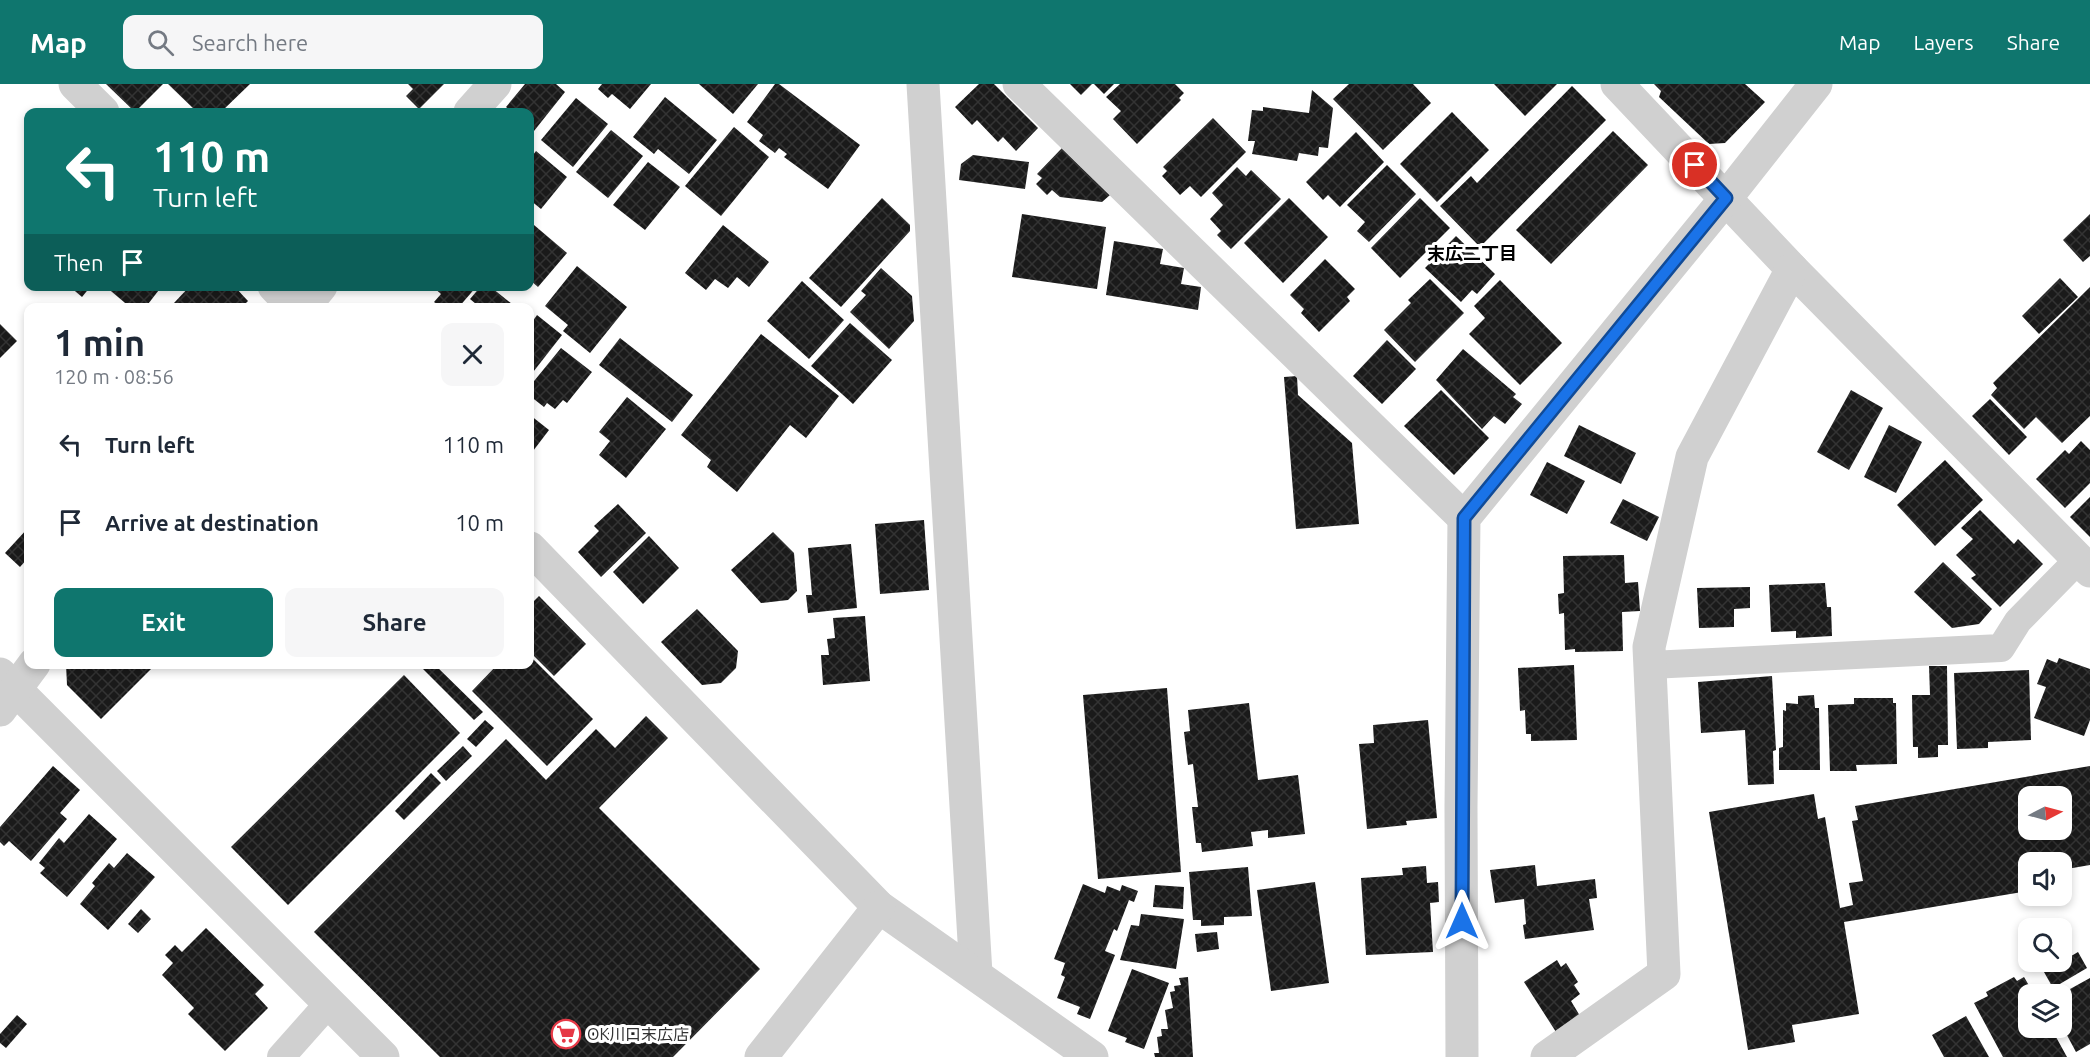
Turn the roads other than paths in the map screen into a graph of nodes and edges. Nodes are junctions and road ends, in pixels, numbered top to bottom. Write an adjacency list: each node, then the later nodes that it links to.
1 (75, 84): 7 (street)
2 (495, 84): 8 (street)
3 (923, 84): 21 (street)
4 (1019, 84): 15 (street)
5 (1617, 84): 9 (street)
6 (1816, 84): 9 (street)
7 (99, 108)
8 (474, 108)
9 (1726, 198): 10 (street); 15 (street)
10 (1792, 268): 17 (street); 18 (street)
11 (279, 291): 13 (street)
12 (317, 291): 14 (street)
13 (290, 303)
14 (307, 303)
15 (1464, 518): 27 (street)
16 (534, 552): 20 (street)
17 (2084, 565): 18 (lane)
18 (1650, 665): 28 (street)
19 (13, 684): 22 (street)
20 (879, 907): 21 (street); 25 (street)
21 (976, 974): 26 (street)
22 (329, 1003): 23 (lane); 24 (street)
23 (281, 1057)
24 (383, 1057)
25 (760, 1057)
26 (1092, 1057)
27 (1462, 1057)
28 (1547, 1057)

